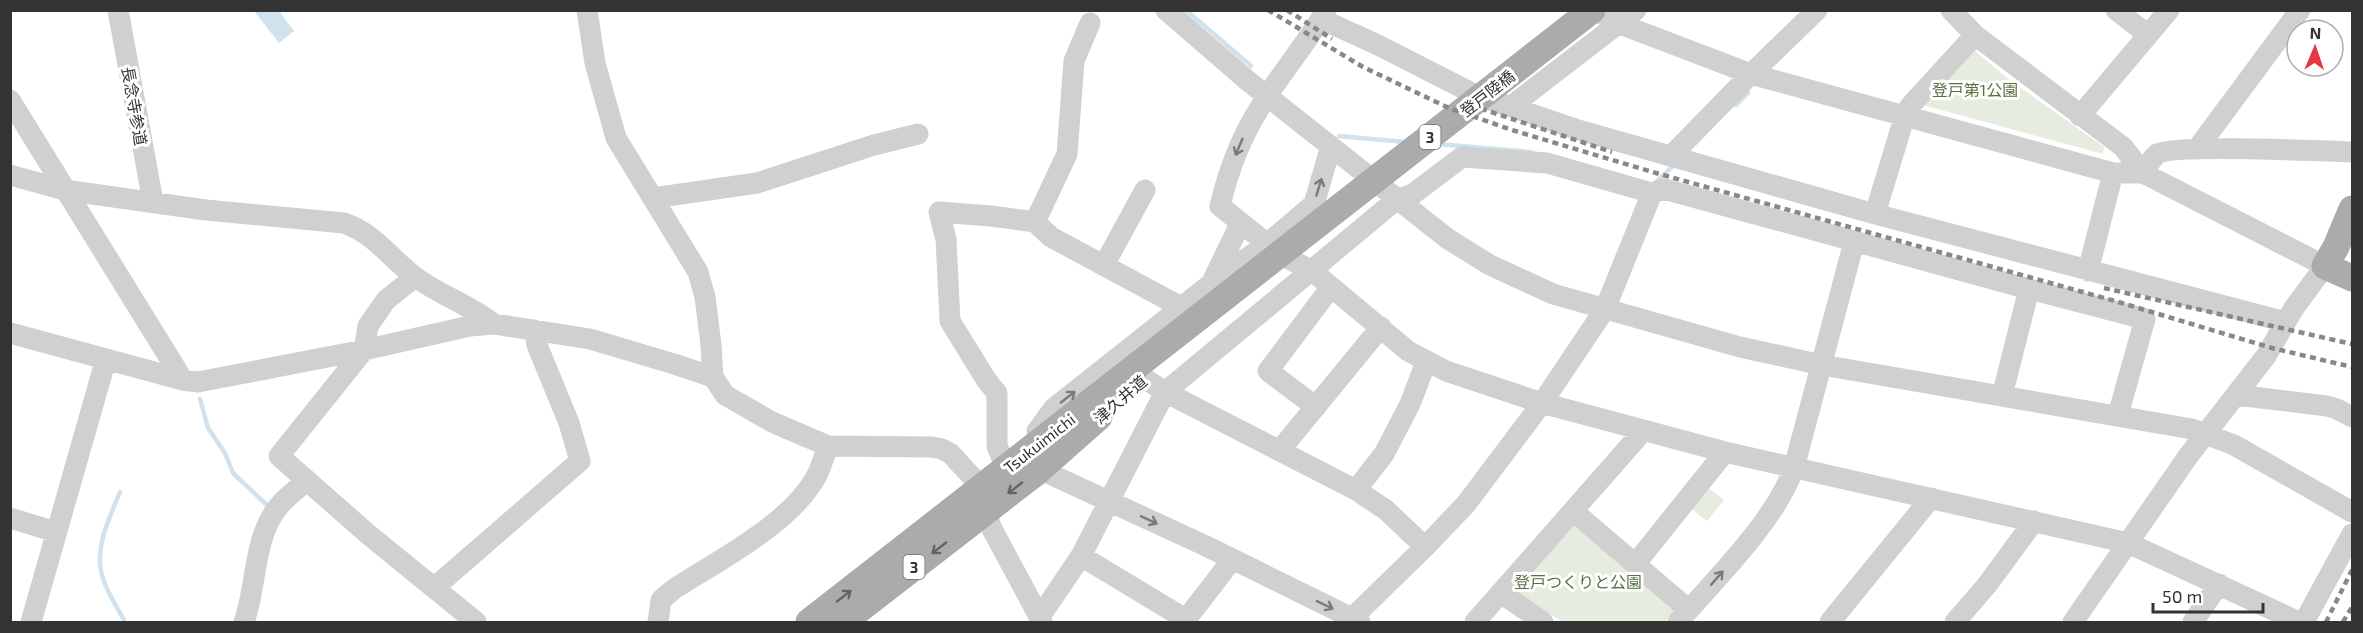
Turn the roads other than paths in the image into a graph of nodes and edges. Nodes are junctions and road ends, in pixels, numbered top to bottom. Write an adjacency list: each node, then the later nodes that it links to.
1 (118, 10): 39 (street, 長念寺参道)
2 (587, 10): 37 (street)
3 (1166, 10): 18 (street)
4 (1587, 10): 19 (street)
5 (1593, 10): 14 (street); 45 (main road, 登戸陸橋 / 3)
6 (1636, 10): 14 (street)
7 (1817, 10): 17 (street)
8 (1952, 10): 16 (street)
9 (2116, 10): 15 (street)
10 (2169, 10): 15 (street)
11 (2300, 10): 27 (street)
12 (1324, 15): 18 (street); 19 (street)
13 (1090, 23): 42 (street)
14 (1620, 24): 17 (street); 21 (street)
15 (2147, 34): 23 (street)
16 (1975, 35): 22 (street); 23 (street)
17 (1751, 74): 22 (street); 29 (street)
18 (1267, 95): 26 (street); 43 (street, one-way to 43)
19 (1476, 95): 21 (street)
20 (10, 100): 34 (street)
21 (1510, 107): 29 (street)
22 (1905, 115): 31 (street); 41 (street)
23 (2080, 116): 30 (street)
24 (918, 134): 37 (street)
25 (1416, 144): 33 (street)
26 (1331, 146): 33 (street); 45 (street, one-way to 26)
27 (2197, 149): 28 (street); 30 (street)
28 (2352, 152)
29 (1679, 157): 41 (street)
30 (2143, 172): 31 (street); 47 (street)
31 (2113, 173): 49 (street)
32 (10, 175): 34 (street)
33 (1376, 182): 38 (street)
34 (64, 189): 39 (street); 67 (street)
35 (1146, 190): 46 (street)
36 (1652, 193): 38 (street); 44 (street); 56 (street)
37 (653, 198): 66 (street)
38 (1396, 200): 48 (street); 56 (street)
39 (153, 202): 50 (street)
40 (2352, 209): 47 (main road)
41 (1875, 214): 49 (street)
42 (1035, 222): 46 (street); 81 (street)
43 (1240, 224): 45 (street); 52 (street)
44 (1854, 242): 54 (street); 65 (street)
45 (1261, 262): 48 (street); 52 (street); 68 (main road, 津久井道 / 3); 77 (main road, Tsukuimichi / 3)
46 (1104, 265): 55 (street)
47 (2325, 266): 51 (main road); 57 (street)
48 (1311, 270): 53 (street); 68 (street)
49 (2088, 271): 57 (street)
50 (415, 277): 58 (street); 62 (street)
51 (2352, 278)
52 (1212, 283): 55 (street)
53 (1331, 287): 59 (street); 72 (street)
54 (2030, 289): 70 (street); 73 (street)
55 (1181, 307): 77 (street, one-way to 55)
56 (1605, 309): 65 (street); 71 (street)
57 (2286, 322): 69 (street)
58 (494, 324): 60 (street); 62 (street)
59 (1381, 327): 64 (street); 72 (street)
60 (534, 330): 66 (street); 100 (street)
61 (10, 333): 63 (street)
62 (364, 350): 67 (street); 83 (street)
63 (106, 359): 67 (street); 92 (street)
64 (1426, 362): 71 (street); 84 (street)
65 (1821, 365): 70 (street); 82 (street)
66 (712, 377): 78 (street)
67 (183, 380)
68 (1154, 385): 79 (street); 81 (main road, 津久井道 / 3); 87 (street)
69 (2236, 395): 74 (street); 76 (street)
70 (2002, 396): 73 (street)
71 (1542, 403): 75 (street); 95 (street)
72 (1316, 407): 79 (street)
73 (2118, 415): 76 (street)
74 (2352, 417)
75 (1644, 430): 80 (street); 88 (street)
76 (2206, 433): 89 (street); 94 (street)
77 (1039, 442): 81 (main road, Tsukuimichi / 3)
78 (828, 446): 86 (street); 109 (street)
79 (1280, 450): 84 (street)
80 (1725, 452): 82 (street); 98 (street)
81 (1028, 465): 86 (main road, 津久井道 / 3); 87 (street)
82 (1794, 468): 85 (street); 102 (street, one-way to 82)
83 (307, 480): 100 (street); 107 (street)
84 (1356, 490): 95 (street)
85 (1931, 498): 91 (street); 114 (street)
86 (982, 501): 103 (street); 110 (main road, 3, one-way to 86); 111 (main road, 3, one-way to 111)
87 (1110, 501): 96 (street); 97 (street, one-way to 97)
88 (1573, 511): 98 (street); 101 (street)
89 (2352, 512)
90 (10, 518): 92 (street)
91 (2034, 521): 94 (street); 115 (street)
92 (56, 532): 106 (street)
93 (2352, 534): 119 (street)
94 (2128, 543): 99 (street); 116 (street)
95 (1425, 547): 105 (street)
96 (1081, 556): 103 (street); 104 (street)
97 (1232, 560): 104 (street); 105 (street, one-way to 105)
98 (1636, 563): 102 (street)
99 (2220, 584): 117 (street); 118 (street)
100 (435, 587): 108 (street)
101 (1501, 593): 112 (street); 113 (street)
102 (1684, 616)
103 (1040, 620)
104 (1185, 621)
105 (1353, 621)
106 (30, 622)
107 (244, 622)
108 (476, 622)
109 (658, 622)
110 (809, 622)
111 (843, 622)
112 (1475, 622)
113 (1543, 622)
114 (1830, 622)
115 (1955, 622)
116 (2073, 622)
117 (2193, 622)
118 (2299, 622)
119 (2304, 622)

